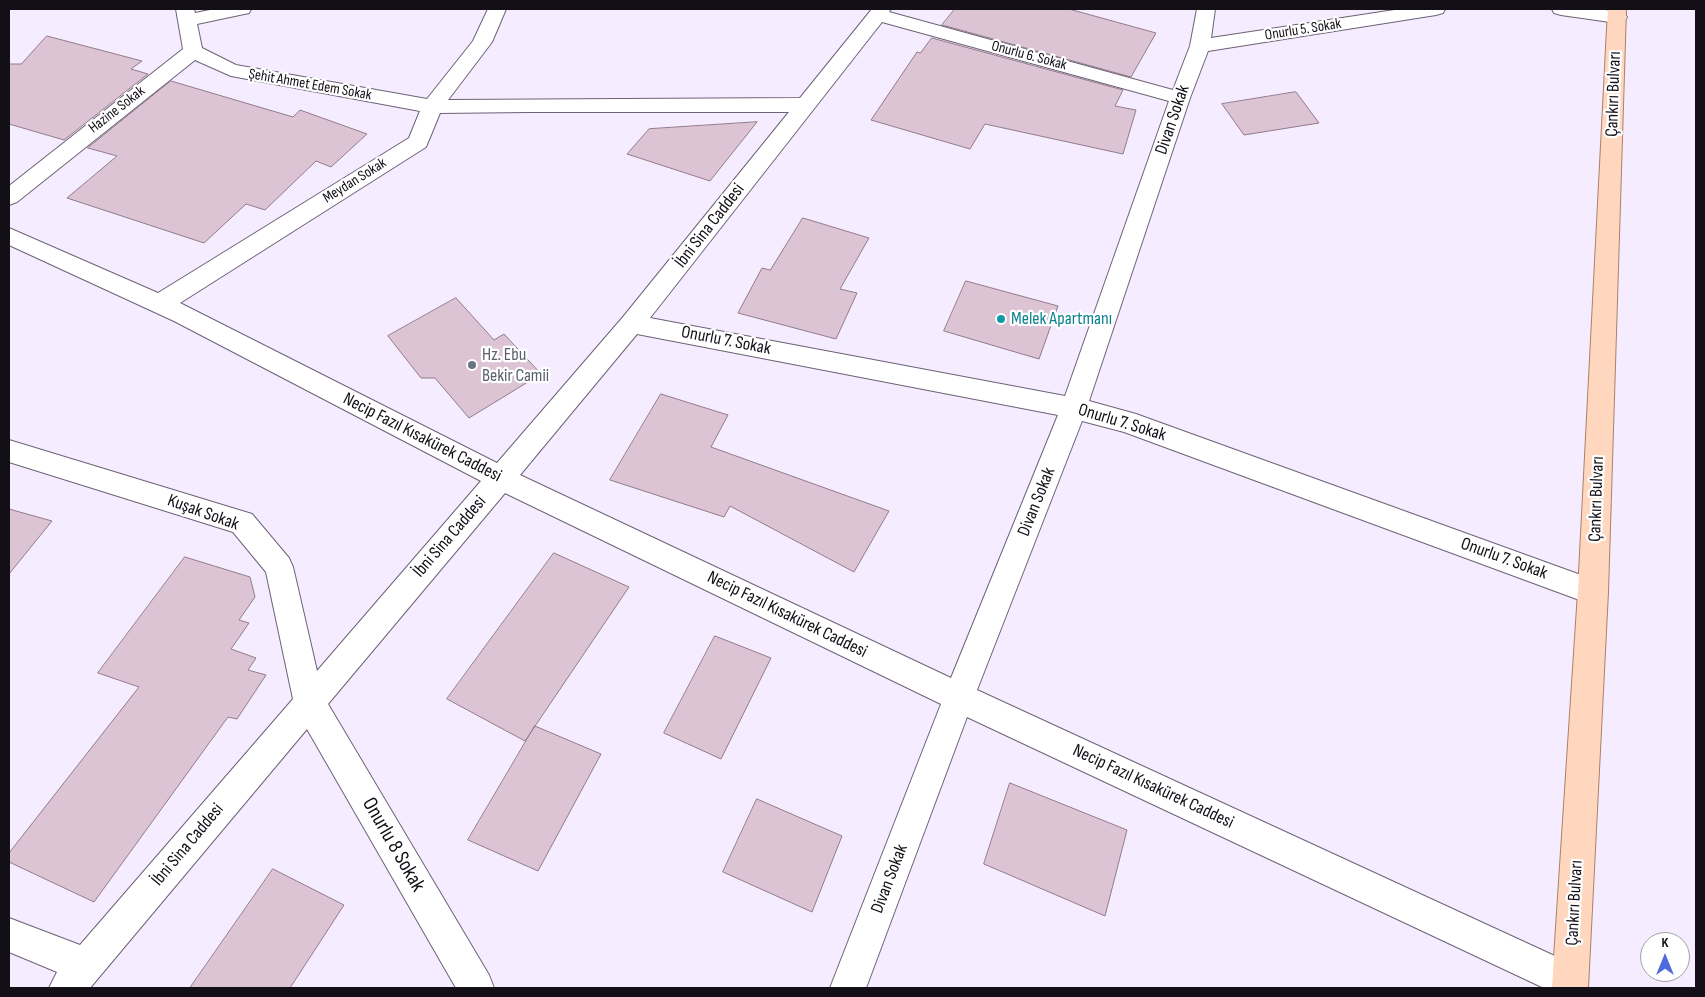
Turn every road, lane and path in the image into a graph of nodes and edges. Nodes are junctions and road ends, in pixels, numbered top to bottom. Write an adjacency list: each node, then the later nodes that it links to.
1 (242, 9): 8 (street)
2 (497, 9): 13 (street, Meydan Sokak)
3 (1206, 9): 9 (street, Divan Sokak)
4 (1436, 9): 9 (street, Onurlu 5. Sokak)
5 (1561, 9): 7 (street)
6 (880, 12): 11 (street, Onurlu 6. Sokak); 12 (street, İbni Sina Caddesi)
7 (1617, 13): 21 (main road, Çankırı Bulvarı)
8 (186, 14): 10 (street)
9 (1200, 46): 11 (street, Divan Sokak)
10 (193, 51): 13 (street, Şehit Ahmet Edem Sokak); 14 (street, Hazine Sokak)
11 (1180, 98): 18 (street, Divan Sokak)
12 (806, 105): 13 (street, Şehit Ahmet Edem Sokak); 17 (street, İbni Sina Caddesi)
13 (432, 106): 16 (street, Meydan Sokak)
14 (9, 197)
15 (9, 236): 16 (street, Necip Fazıl Kısakürek Caddesi)
16 (160, 304): 20 (street, Necip Fazıl Kısakürek Caddesi)
17 (632, 324): 18 (street, Onurlu 7. Sokak); 20 (street, İbni Sina Caddesi)
18 (1074, 408): 21 (street, Onurlu 7. Sokak); 22 (street, Divan Sokak)
19 (9, 451): 23 (street, Kuşak Sokak)
20 (500, 478): 22 (street, Necip Fazıl Kısakürek Caddesi); 23 (street, İbni Sina Caddesi)
21 (1593, 592): 26 (main road, Çankırı Bulvarı)
22 (959, 697): 26 (street, Necip Fazıl Kısakürek Caddesi); 28 (street, Divan Sokak)
23 (309, 702): 25 (street, İbni Sina Caddesi); 27 (street, Onurlu 8 Sokak)
24 (9, 935): 25 (street)
25 (77, 977)
26 (1570, 985)
27 (476, 988)
28 (848, 988)

